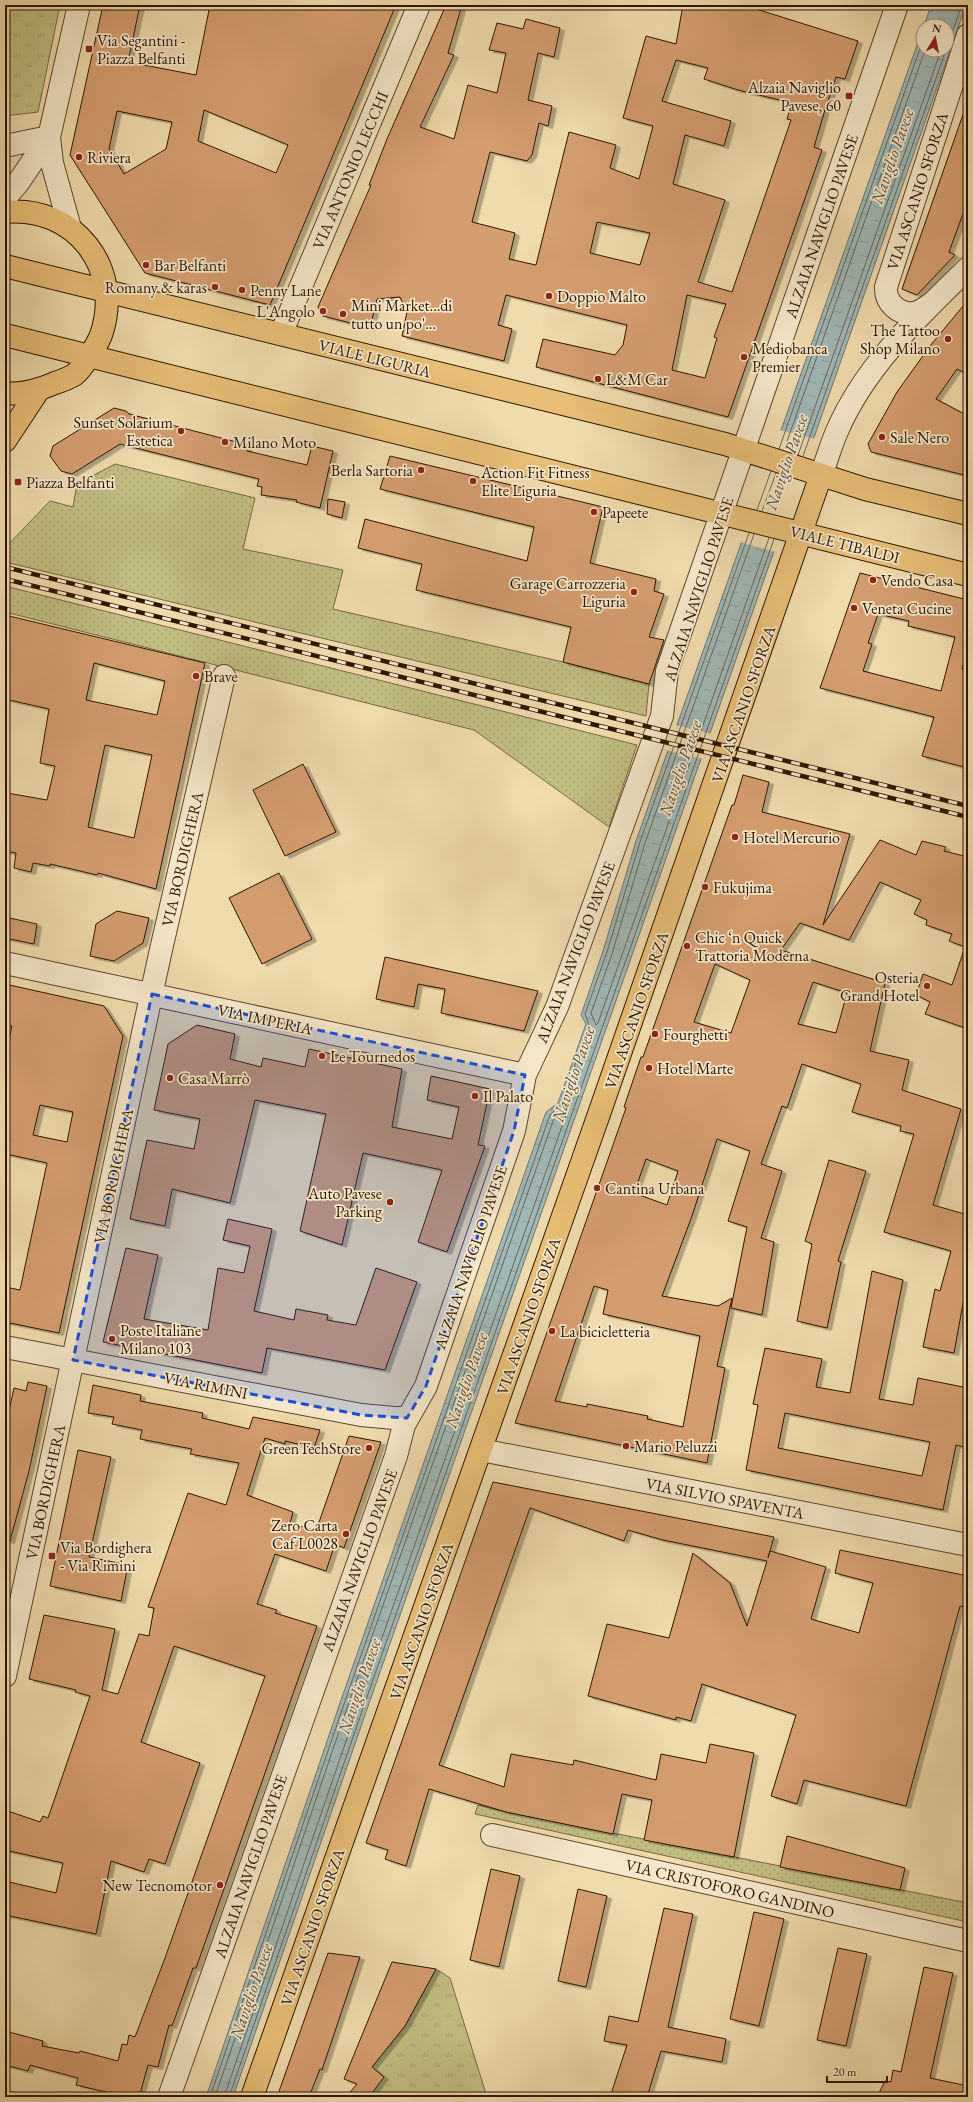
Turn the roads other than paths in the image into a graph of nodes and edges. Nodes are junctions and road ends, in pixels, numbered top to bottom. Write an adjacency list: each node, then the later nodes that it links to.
1 (79, 5): 5 (street)
2 (418, 5): 14 (street, VIA ANTONIO LECCHI)
3 (897, 5): 20 (street, ALZAIA NAVIGLIO PAVESE)
4 (968, 35): 13 (street, VIA ASCANIO SFORZA)
5 (50, 137): 6 (street); 7 (street); 9 (street)
6 (5, 146)
7 (5, 198)
8 (5, 212): 9 (main road)
9 (70, 228): 12 (main road)
10 (5, 266): 12 (main road, VIALE LIGURIA)
11 (968, 268): 13 (street)
12 (108, 291): 14 (main road, VIALE LIGURIA); 16 (main road)
13 (931, 304): 21 (street)
14 (281, 334): 20 (main road, VIALE LIGURIA)
15 (5, 335): 16 (main road)
16 (90, 356): 17 (main road); 23 (main road)
17 (38, 391): 18 (main road); 19 (main road)
18 (5, 393)
19 (5, 441)
20 (752, 453): 21 (main road); 23 (street, ALZAIA NAVIGLIO PAVESE)
21 (815, 473): 22 (main road); 24 (main road, VIA ASCANIO SFORZA)
22 (968, 514)
23 (730, 516): 24 (main road, VIALE TIBALDI); 29 (street, ALZAIA NAVIGLIO PAVESE)
24 (794, 532): 25 (main road, VIALE TIBALDI); 33 (main road, VIA ASCANIO SFORZA)
25 (968, 575)
26 (224, 676): 28 (street, VIA BORDIGHERA)
27 (5, 962): 28 (street, VIA IMPERIA)
28 (152, 994): 29 (street, VIA IMPERIA); 31 (street, VIA BORDIGHERA)
29 (525, 1075): 32 (street, ALZAIA NAVIGLIO PAVESE)
30 (5, 1347): 31 (street, VIA RIMINI)
31 (73, 1360): 32 (street, VIA RIMINI); 35 (street, VIA BORDIGHERA)
32 (407, 1418): 38 (street, ALZAIA NAVIGLIO PAVESE)
33 (481, 1450): 34 (street, VIA SILVIO SPAVENTA); 39 (main road, VIA ASCANIO SFORZA)
34 (968, 1545)
35 (5, 1676)
36 (492, 1835): 37 (street, VIA CRISTOFORO GANDINO)
37 (968, 1941)
38 (169, 2097)
39 (252, 2097)

